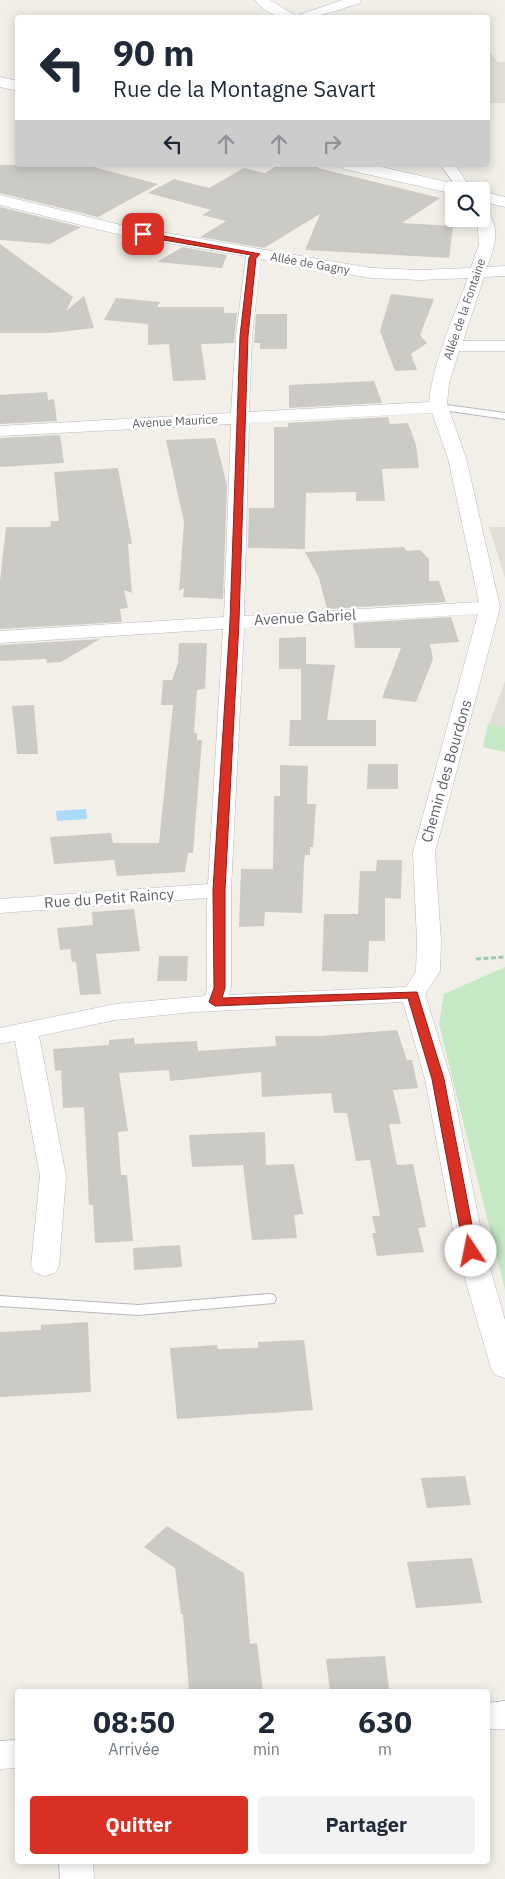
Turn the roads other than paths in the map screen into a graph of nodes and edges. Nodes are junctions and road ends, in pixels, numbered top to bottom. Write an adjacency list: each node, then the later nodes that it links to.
1 (261, 0): 3 (street)
2 (355, 0): 4 (street)
3 (286, 15)
4 (310, 15)
5 (359, 167): 8 (street)
6 (449, 167): 7 (street)
7 (459, 182)
8 (445, 186)
9 (490, 198): 11 (street)
10 (0, 200): 13 (street, Allée de Gagny)
11 (505, 202)
12 (487, 227): 15 (street, Allée de la Fontaine)
13 (256, 254): 15 (street, Allée de Gagny); 20 (street)
14 (505, 271): 15 (street, Allée de Gagny)
15 (476, 272): 16 (street, Allée de la Fontaine)
16 (452, 346): 17 (street); 18 (street, Allée de la Fontaine)
17 (505, 346)
18 (439, 407): 19 (lane); 20 (street, Avenue Maurice); 22 (street, Chemin des Bourdons)
19 (505, 416)
20 (240, 417): 21 (street, Avenue Maurice); 23 (street)
21 (0, 430)
22 (490, 607): 23 (street, Avenue Gabriel); 27 (street, Chemin des Bourdons)
23 (234, 621): 24 (street, Avenue Gabriel); 25 (street)
24 (0, 637)
25 (219, 890): 26 (street, Rue du Petit Raincy); 28 (street)
26 (0, 906)
27 (413, 994): 28 (street); 34 (street)
28 (215, 1002): 29 (street)
29 (26, 1030): 30 (street); 31 (street)
30 (0, 1036)
31 (44, 1266)
32 (269, 1299): 33 (lane)
33 (0, 1301)
34 (505, 1368)
35 (505, 1715): 36 (street)
36 (490, 1716)
37 (15, 1754): 38 (street)
38 (0, 1756)
39 (76, 1864): 40 (street)
40 (77, 1879)

